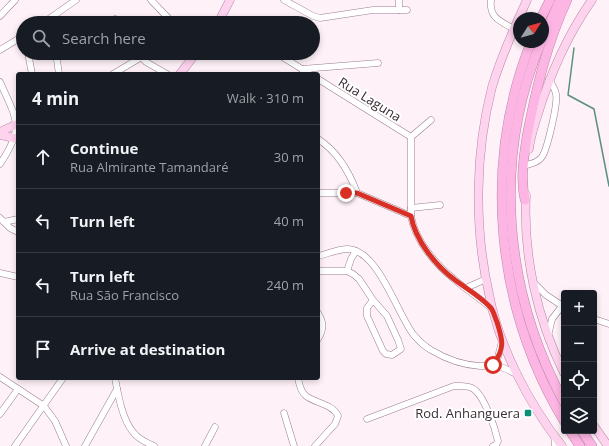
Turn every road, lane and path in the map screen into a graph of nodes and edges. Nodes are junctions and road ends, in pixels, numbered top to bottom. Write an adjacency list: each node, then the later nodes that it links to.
1 (15, 0): 17 (street)
2 (76, 0): 18 (street)
3 (151, 0): 19 (street)
4 (230, 0): 20 (main road)
5 (284, 0): 21 (street)
6 (399, 0): 13 (street)
7 (492, 0): 24 (street)
8 (527, 0): 15 (main road)
9 (550, 0): 16 (highway)
10 (560, 0): 23 (highway)
11 (567, 0): 60 (highway)
12 (592, 0): 45 (main road)
13 (399, 10): 14 (street); 22 (street)
14 (406, 10)
15 (522, 12)
16 (544, 12)
17 (0, 16)
18 (53, 16)
19 (166, 16)
20 (222, 16)
21 (313, 16)
22 (320, 18)
23 (549, 25)
24 (513, 28)
25 (513, 32): 73 (main road)
26 (16, 40): 29 (street)
27 (529, 48): 99 (highway)
28 (539, 48): 95 (highway)
29 (0, 50)
30 (29, 60): 39 (street)
31 (57, 60): 40 (street)
32 (132, 60): 41 (street)
33 (145, 60): 42 (street)
34 (191, 60): 43 (main road)
35 (287, 60): 37 (street)
36 (378, 63): 38 (street)
37 (302, 69): 38 (street); 44 (street)
38 (319, 71)
39 (32, 72)
40 (59, 72)
41 (116, 72)
42 (163, 72)
43 (182, 72)
44 (307, 72)
45 (550, 79): 57 (main road); 57 (street)
46 (320, 80): 53 (street, Rua Laguna)
47 (0, 82): 48 (street)
48 (3, 94): 49 (street)
49 (16, 117)
50 (16, 120): 52 (main road)
51 (432, 120): 53 (street)
52 (0, 133): 54 (main road)
53 (411, 137): 62 (street)
54 (16, 139): 56 (street)
55 (320, 140): 58 (street)
56 (0, 164)
57 (527, 165): 60 (main road)
58 (357, 193): 59 (street); 63 (street)
59 (320, 194)
60 (525, 200): 74 (main road)
61 (440, 205): 62 (street)
62 (411, 208): 63 (street)
63 (411, 216): 75 (street)
64 (16, 219): 65 (street)
65 (2, 220): 66 (street)
66 (16, 231)
67 (356, 251): 68 (street); 70 (street); 86 (street)
68 (320, 256)
69 (320, 271): 70 (street)
70 (347, 271): 76 (street)
71 (0, 273): 72 (street)
72 (16, 277)
73 (486, 280): 75 (street); 79 (main road)
74 (533, 282): 77 (street); 84 (main road)
75 (466, 288): 79 (street)
76 (373, 300): 76 (street)
77 (561, 306)
78 (561, 309): 84 (street)
79 (493, 310): 85 (main road)
80 (320, 318): 83 (street)
81 (597, 320): 82 (street)
82 (609, 324)
83 (320, 335)
84 (548, 336): 87 (main road)
85 (503, 340): 86 (street); 88 (main road)
86 (493, 365): 88 (street)
87 (561, 366)
88 (518, 375): 105 (main road)
89 (0, 377): 93 (street)
90 (62, 380): 96 (street)
91 (115, 380): 94 (street)
92 (299, 380): 112 (street)
93 (18, 389): 96 (street); 98 (street)
94 (117, 389): 108 (street); 109 (street)
95 (562, 398)
96 (44, 406): 106 (street); 107 (street)
97 (284, 413): 111 (street)
98 (0, 414)
99 (561, 416)
100 (366, 419): 113 (street)
101 (215, 427): 110 (street)
102 (597, 430): 118 (main road)
103 (572, 434): 116 (highway)
104 (584, 434): 117 (highway)
105 (554, 435): 114 (street); 115 (main road)
106 (15, 446)
107 (66, 446)
108 (85, 446)
109 (154, 446)
110 (205, 446)
111 (294, 446)
112 (315, 446)
113 (493, 446)
114 (555, 446)
115 (562, 446)
116 (580, 446)
117 (592, 446)
118 (608, 446)

